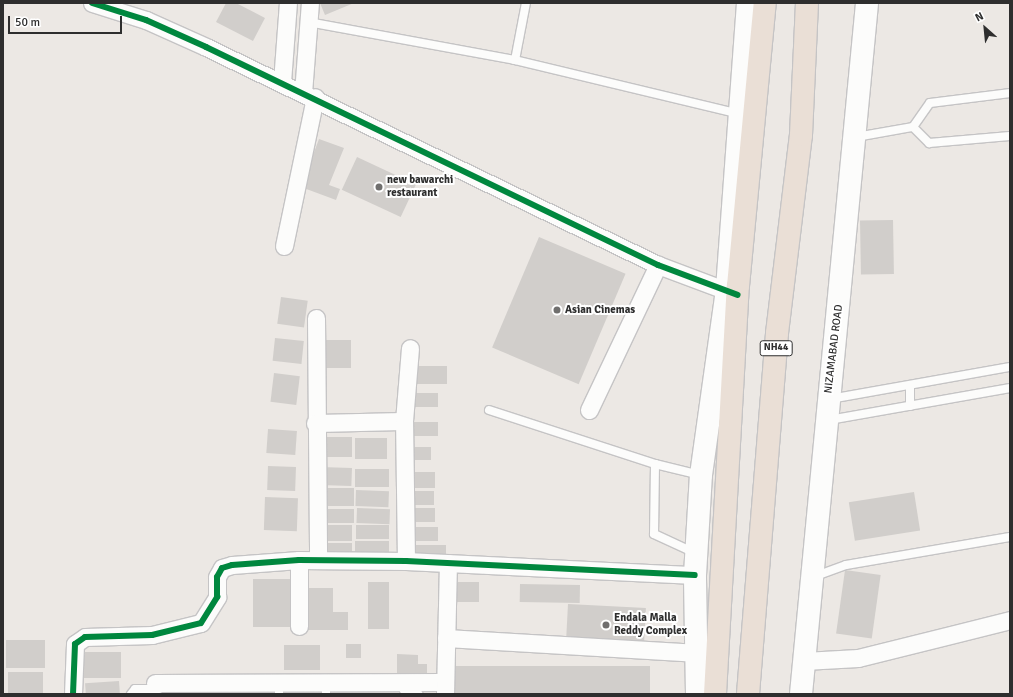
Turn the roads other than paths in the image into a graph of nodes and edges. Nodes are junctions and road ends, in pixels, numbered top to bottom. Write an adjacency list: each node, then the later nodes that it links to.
1 (92, 3): 11 (street)
2 (288, 3): 11 (street)
3 (310, 3): 9 (street)
4 (526, 3): 10 (lane)
5 (748, 3): 14 (main road)
6 (766, 3): 20 (highway)
7 (806, 3): 56 (highway, NH44)
8 (867, 3): 17 (main road, NIZAMABAD ROAD)
9 (308, 22): 10 (lane); 13 (street)
10 (515, 60): 14 (lane)
11 (282, 82): 13 (street)
12 (1010, 94): 15 (lane)
13 (309, 95): 18 (street); 19 (street)
14 (740, 114): 20 (main road)
15 (913, 127): 16 (lane); 17 (lane)
16 (1010, 136)
17 (856, 137): 29 (main road, NIZAMABAD ROAD)
18 (284, 246)
19 (658, 265): 20 (street); 28 (street)
20 (732, 292): 33 (main road); 55 (highway)
21 (316, 318): 31 (street)
22 (410, 348): 30 (street)
23 (1010, 367): 24 (lane)
24 (910, 387): 26 (lane); 29 (lane)
25 (1010, 388): 26 (lane)
26 (910, 406): 29 (lane)
27 (489, 410): 32 (lane)
28 (589, 410)
29 (828, 410): 41 (main road, NIZAMABAD ROAD)
30 (404, 421): 31 (street); 38 (street)
31 (315, 423): 37 (street)
32 (655, 464): 33 (lane); 35 (lane)
33 (701, 475): 35 (main road)
34 (1010, 537): 41 (lane)
35 (696, 553): 40 (main road)
36 (299, 560): 37 (street); 43 (street); 51 (street)
37 (318, 560): 38 (street)
38 (406, 561): 39 (street)
39 (448, 563): 40 (street); 44 (street)
40 (695, 575): 45 (main road)
41 (813, 577): 46 (main road, NIZAMABAD ROAD)
42 (1010, 620): 46 (street)
43 (300, 626)
44 (446, 638): 45 (street); 48 (street)
45 (699, 653): 54 (main road)
46 (804, 661): 57 (main road, NIZAMABAD ROAD)
47 (155, 683): 48 (street)
48 (444, 688)
49 (279, 692): 50 (lane); 52 (lane)
50 (326, 692): 53 (lane)
51 (73, 694)
52 (131, 694)
53 (418, 694)
54 (697, 694)
55 (715, 694)
56 (748, 694)
57 (802, 694)

